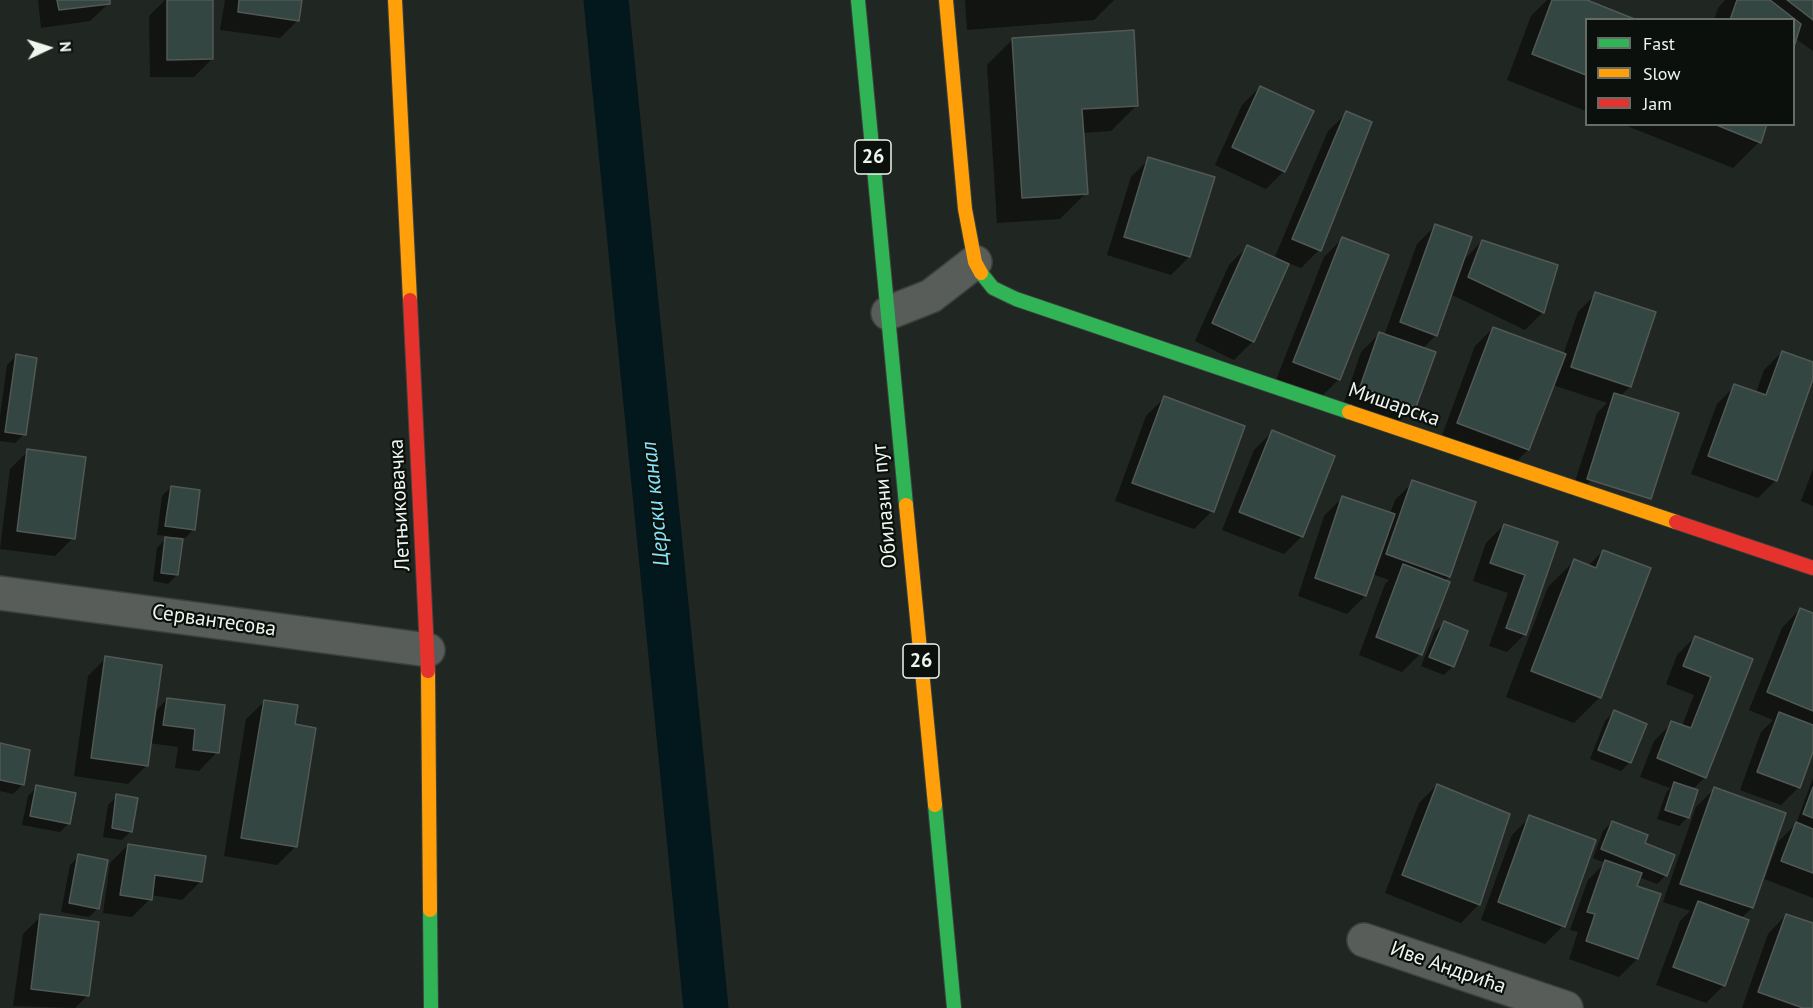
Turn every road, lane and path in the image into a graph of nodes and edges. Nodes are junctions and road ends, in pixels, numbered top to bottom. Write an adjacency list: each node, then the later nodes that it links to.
1 (395, 0): 8 (street, Летњиковачка)
2 (858, 0): 5 (street, Обилазни пут / 26)
3 (946, 0): 4 (street)
4 (975, 262): 5 (street); 6 (street, Мишарска)
5 (888, 313): 11 (street, Обилазни пут / 26)
6 (1813, 568)
7 (0, 593): 8 (street, Сервантесова)
8 (428, 650): 10 (street, Летњиковачка)
9 (1364, 940): 12 (street, Иве Андрића)
10 (431, 1008)
11 (954, 1008)
12 (1566, 1008)

